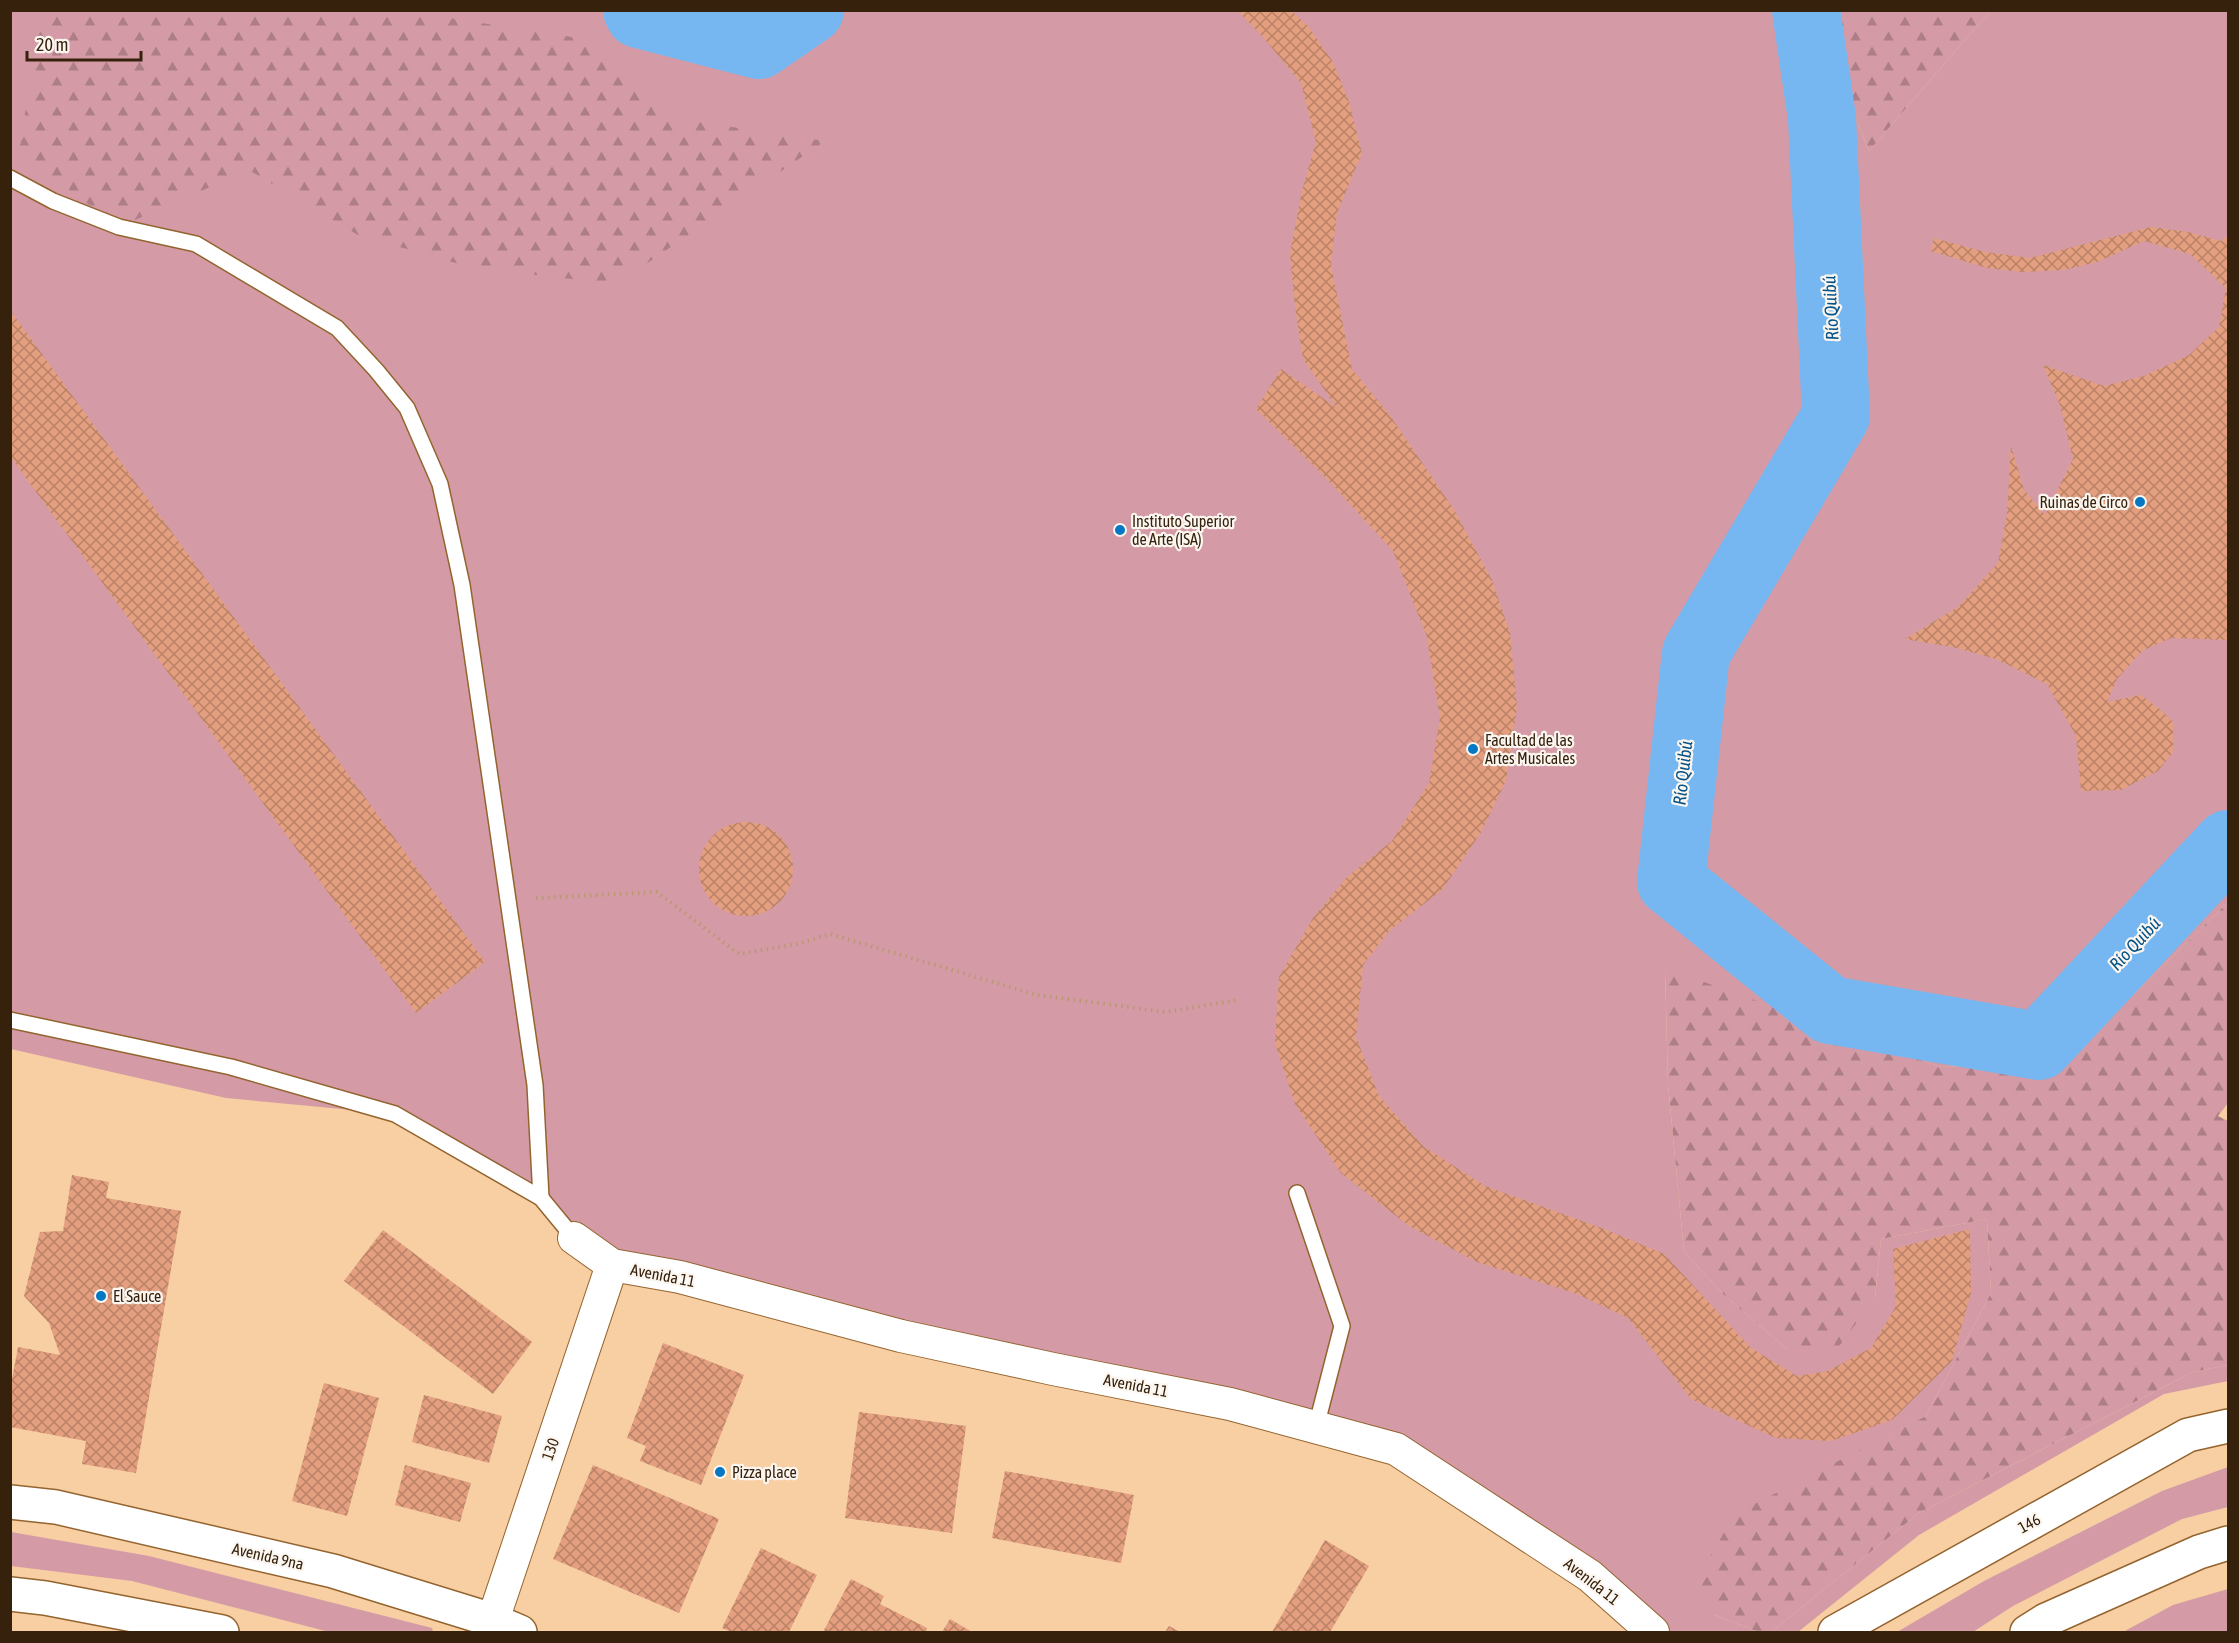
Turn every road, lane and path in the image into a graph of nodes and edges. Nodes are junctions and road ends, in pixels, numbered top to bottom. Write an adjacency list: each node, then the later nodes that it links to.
1 (10, 178): 2 (lane)
2 (508, 899): 3 (path); 6 (lane)
3 (1238, 1000)
4 (10, 1020): 6 (lane)
5 (1297, 1193): 10 (lane)
6 (541, 1198): 7 (lane)
7 (574, 1238): 8 (street, Avenida 11)
8 (612, 1265): 10 (street, Avenida 11); 15 (street, 130)
9 (2229, 1426): 19 (main road, 146)
10 (1316, 1427): 18 (street, Avenida 11)
11 (10, 1502): 15 (main road, Avenida 9na)
12 (2229, 1543): 16 (main road)
13 (10, 1594): 14 (main road)
14 (130, 1624): 17 (main road)
15 (500, 1628)
16 (2045, 1628)
17 (222, 1632)
18 (1653, 1632)
19 (1835, 1632)

